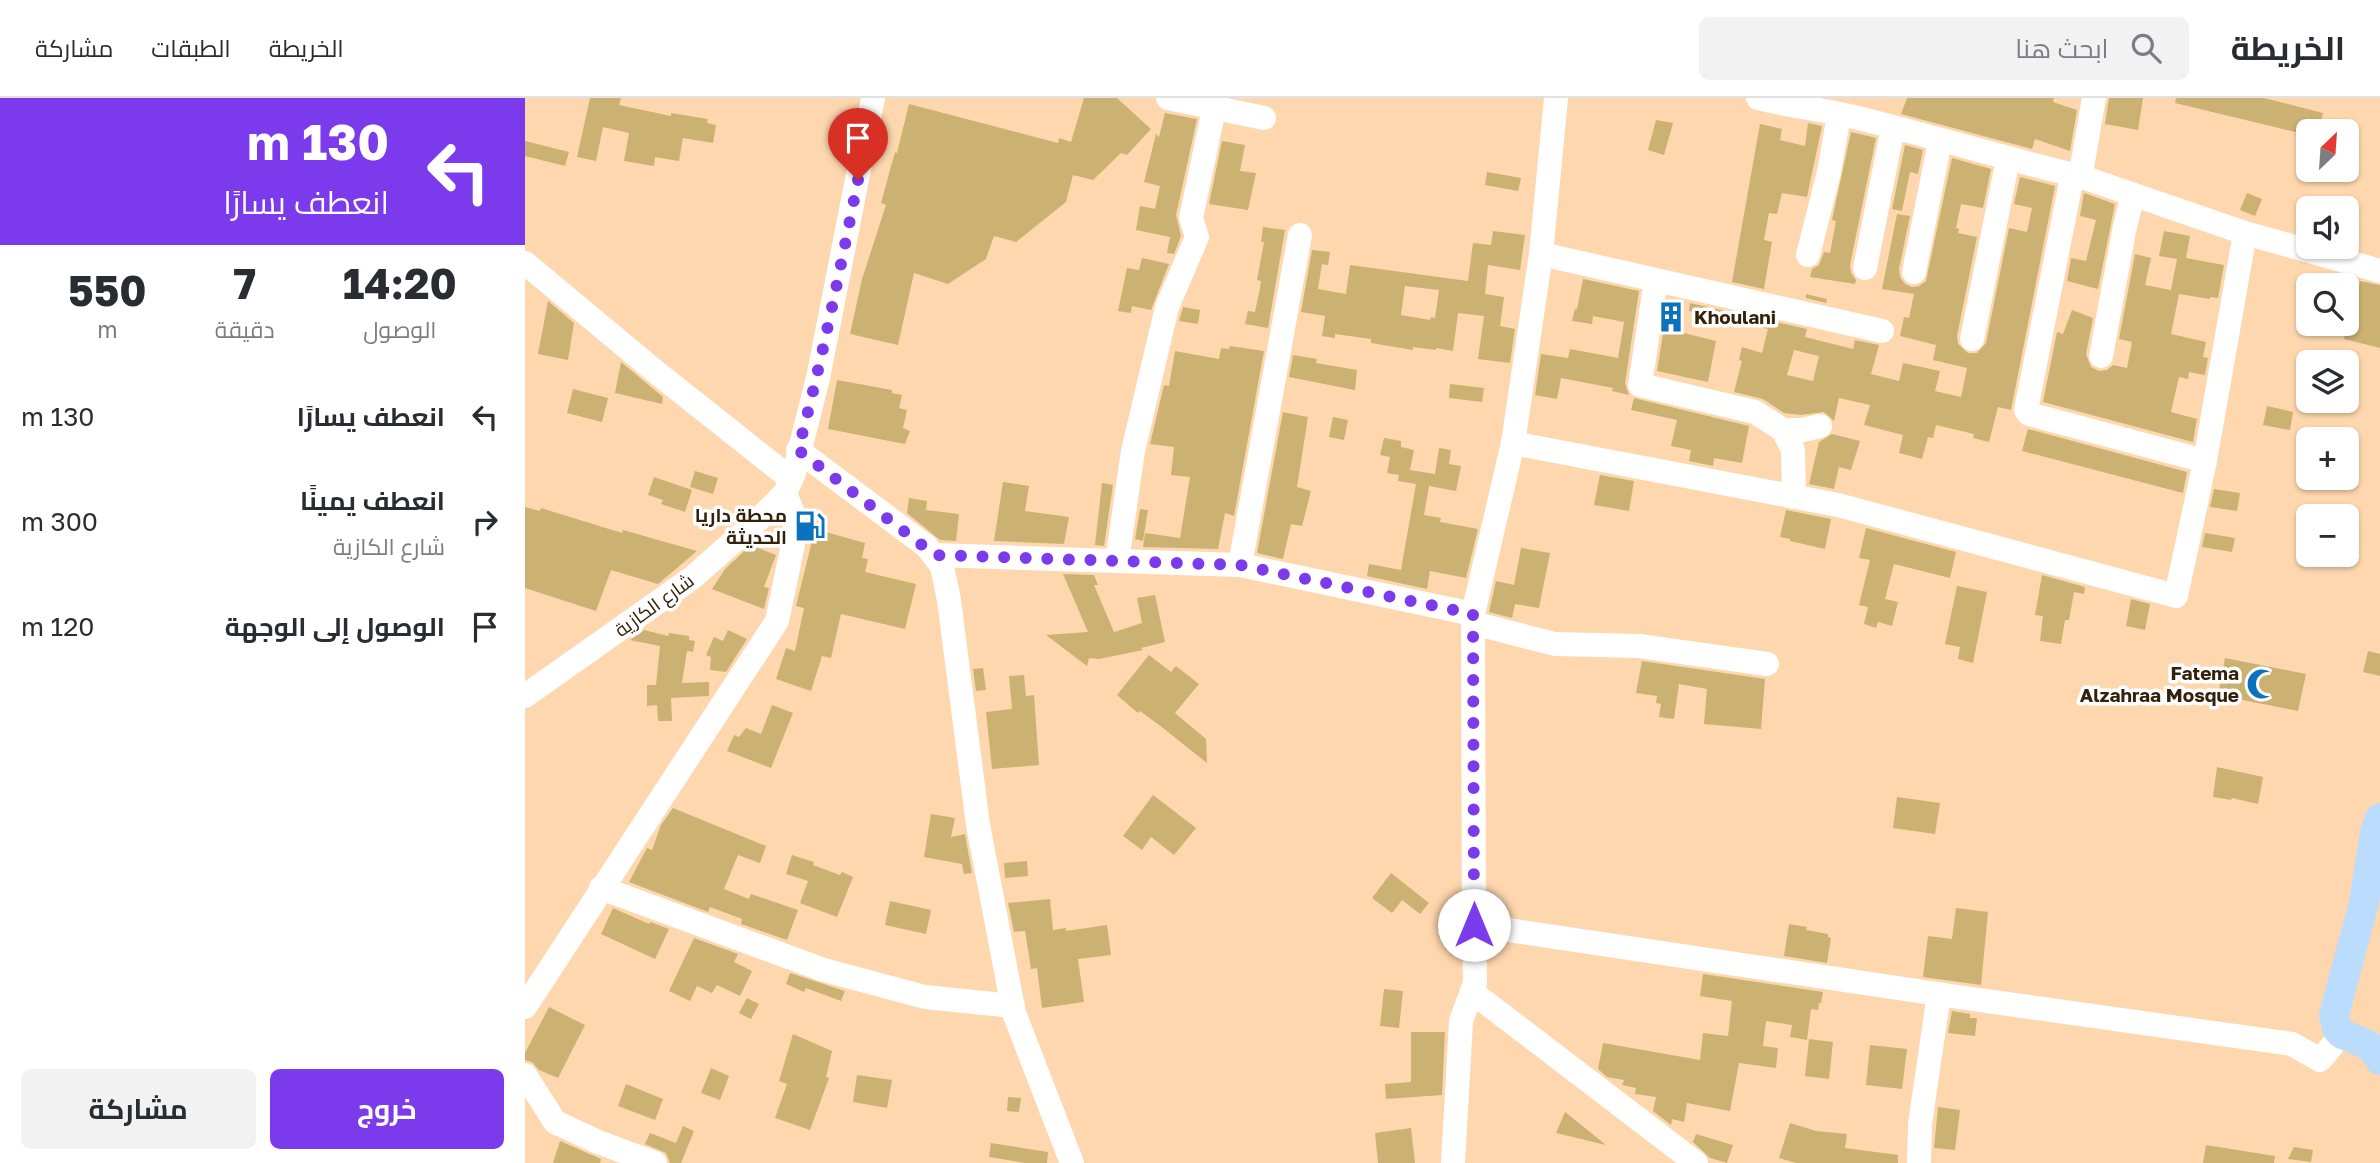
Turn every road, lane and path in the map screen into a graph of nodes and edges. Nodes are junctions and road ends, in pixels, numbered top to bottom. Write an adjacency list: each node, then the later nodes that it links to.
1 (873, 98): 29 (street)
2 (1168, 98): 6 (street)
3 (1556, 98): 16 (street)
4 (1758, 98): 7 (street)
5 (2094, 98): 12 (street)
6 (1214, 108): 8 (street); 34 (street)
7 (1839, 114): 9 (street); 17 (street)
8 (1264, 118)
9 (1893, 127): 10 (street); 19 (street)
10 (1940, 141): 11 (street); 21 (street)
11 (2008, 159): 12 (street); 24 (street)
12 (2081, 176): 13 (street); 30 (street)
13 (2133, 195): 14 (street); 25 (street)
14 (2245, 233): 20 (street); 30 (street)
15 (1300, 234): 35 (street)
16 (1541, 254): 22 (street); 28 (street)
17 (1808, 255)
18 (525, 263): 31 (street)
19 (1865, 268)
20 (2380, 271)
21 (1914, 272)
22 (1656, 280): 23 (street); 27 (street)
23 (1882, 331)
24 (1972, 339)
25 (2101, 356)
26 (1820, 426): 27 (street)
27 (1783, 430): 32 (street)
28 (1513, 443): 32 (street); 36 (street)
29 (798, 450): 31 (street); 33 (street)
30 (2205, 461): 32 (street)
31 (788, 486): 38 (street, شارع الكازية); 40 (street)
32 (1794, 497)
33 (935, 555): 34 (street); 44 (street)
34 (1117, 561): 35 (street)
35 (1240, 565): 36 (street)
36 (1473, 618): 37 (street); 41 (street)
37 (1767, 664)
38 (525, 696)
39 (2380, 818): 46 (main road)
40 (601, 888): 44 (street); 45 (street)
41 (1474, 925): 42 (street); 43 (street)
42 (1472, 992): 51 (street); 52 (street)
43 (1939, 994): 46 (street); 53 (street)
44 (1013, 1006): 50 (street)
45 (525, 1007)
46 (2342, 1034): 47 (main road)
47 (2380, 1060)
48 (525, 1075): 49 (street)
49 (655, 1163)
50 (1072, 1163)
51 (1453, 1163)
52 (1696, 1163)
53 (1919, 1163)

